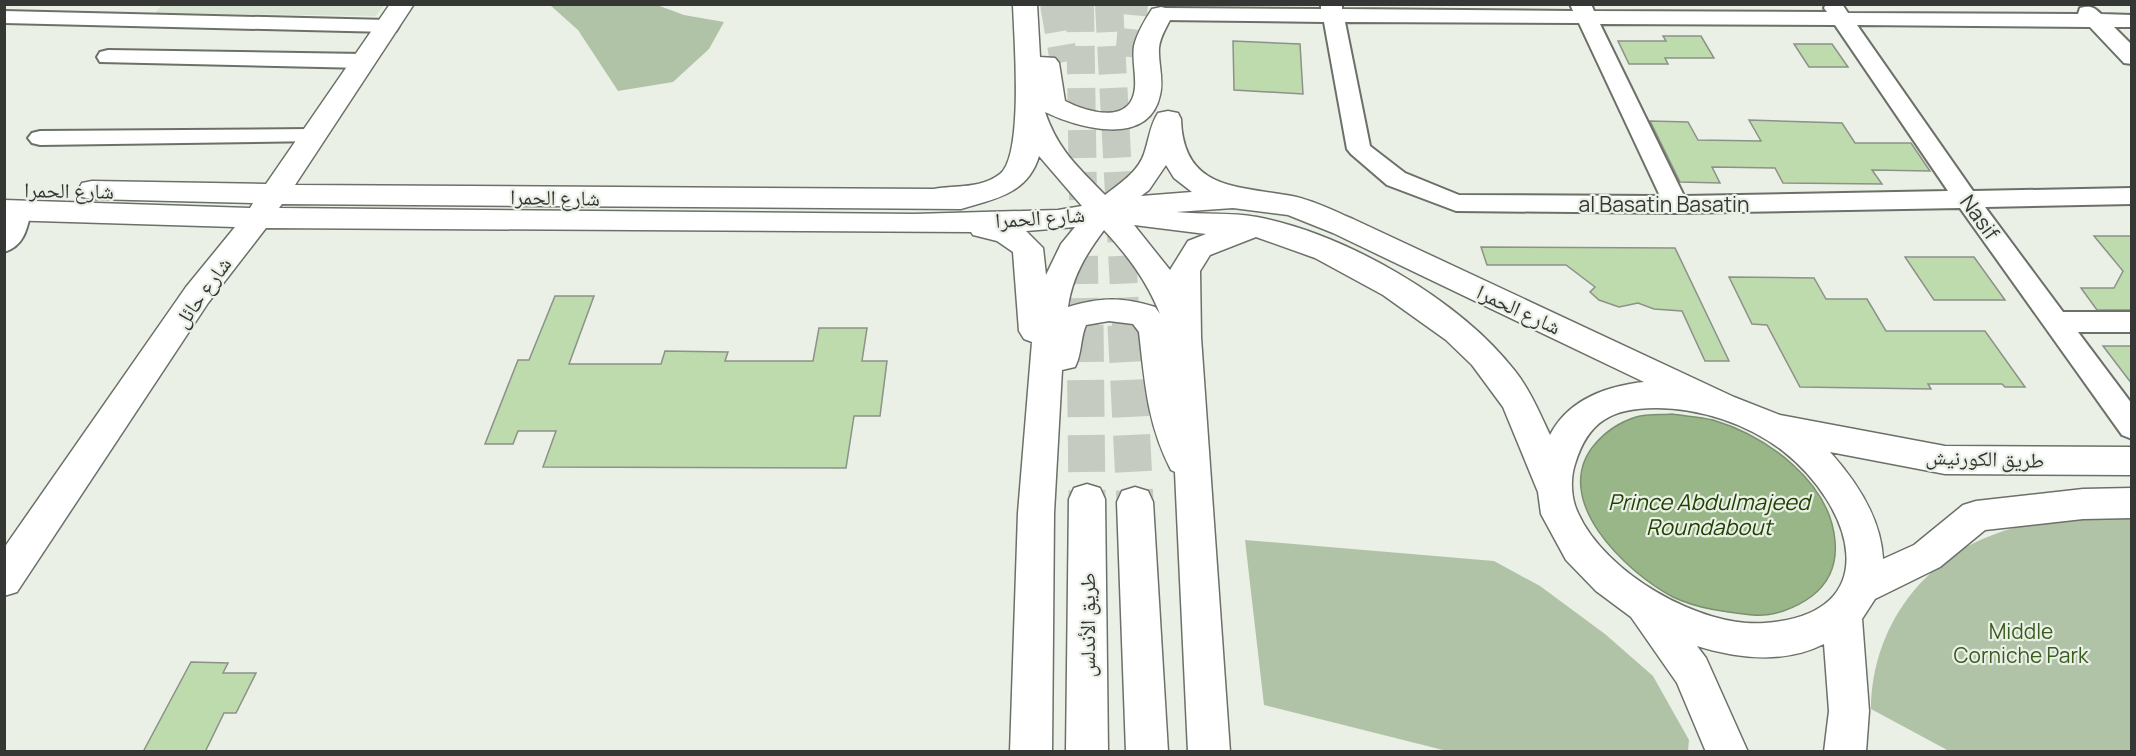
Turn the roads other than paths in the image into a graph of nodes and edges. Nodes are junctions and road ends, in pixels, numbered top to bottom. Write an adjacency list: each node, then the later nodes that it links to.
1 (402, 4): 11 (main road, شارع حائل)
2 (1027, 4): 4 (main road); 15 (main road)
3 (2079, 4): 9 (street)
4 (1161, 10): 5 (street); 16 (main road)
5 (1333, 10): 6 (street); 24 (street, al Basatin Basatin)
6 (1583, 11): 7 (street); 24 (street)
7 (1836, 12): 9 (street); 21 (street, Nasif)
8 (4, 18): 11 (street)
9 (2095, 21): 10 (street); 13 (street)
10 (2132, 21)
11 (388, 26): 14 (main road, شارع حائل)
12 (108, 57): 14 (street)
13 (2132, 58)
14 (364, 62): 17 (main road, شارع حائل)
15 (1029, 105): 25 (main road); 26 (main road)
16 (1167, 119): 20 (main road); 25 (main road)
17 (312, 136): 18 (street); 23 (main road, شارع حائل)
18 (40, 138)
19 (2132, 196): 21 (street, al Basatin Basatin)
20 (1233, 198): 25 (main road, شارع الحمرا); 32 (main road, شارع الحمرا)
21 (1967, 200): 24 (street, al Basatin Basatin); 29 (street, Nasif)
22 (9, 203): 23 (main road, شارع الحمرا); 28 (street)
23 (266, 205): 26 (main road, شارع الحمرا); 42 (main road, شارع حائل)
24 (1676, 205)
25 (1103, 211): 26 (main road, شارع الحمرا); 27 (main road, شارع الحمرا); 31 (main road); 41 (main road)
26 (916, 212): 41 (main road)
27 (1258, 227): 31 (main road); 37 (main road, شارع الحمرا)
28 (4, 243)
29 (2056, 322): 30 (street); 34 (street, Nasif)
30 (2132, 322)
31 (1185, 337): 36 (main road)
32 (1721, 404): 33 (main road); 37 (main road)
33 (1769, 425): 35 (main road, طريق الكورنيش); 43 (main road)
34 (2132, 427)
35 (2132, 461)
36 (1194, 487): 41 (main road); 48 (main road)
37 (1554, 489): 44 (main road)
38 (1087, 499): 46 (main road, طريق الأندلس)
39 (1135, 502): 47 (main road)
40 (2132, 503): 43 (main road)
41 (1036, 513): 45 (main road)
42 (4, 580)
43 (1852, 602): 44 (main road); 50 (main road)
44 (1645, 607): 49 (main road)
45 (1031, 752)
46 (1087, 752)
47 (1147, 752)
48 (1209, 752)
49 (1727, 752)
50 (1845, 752)

